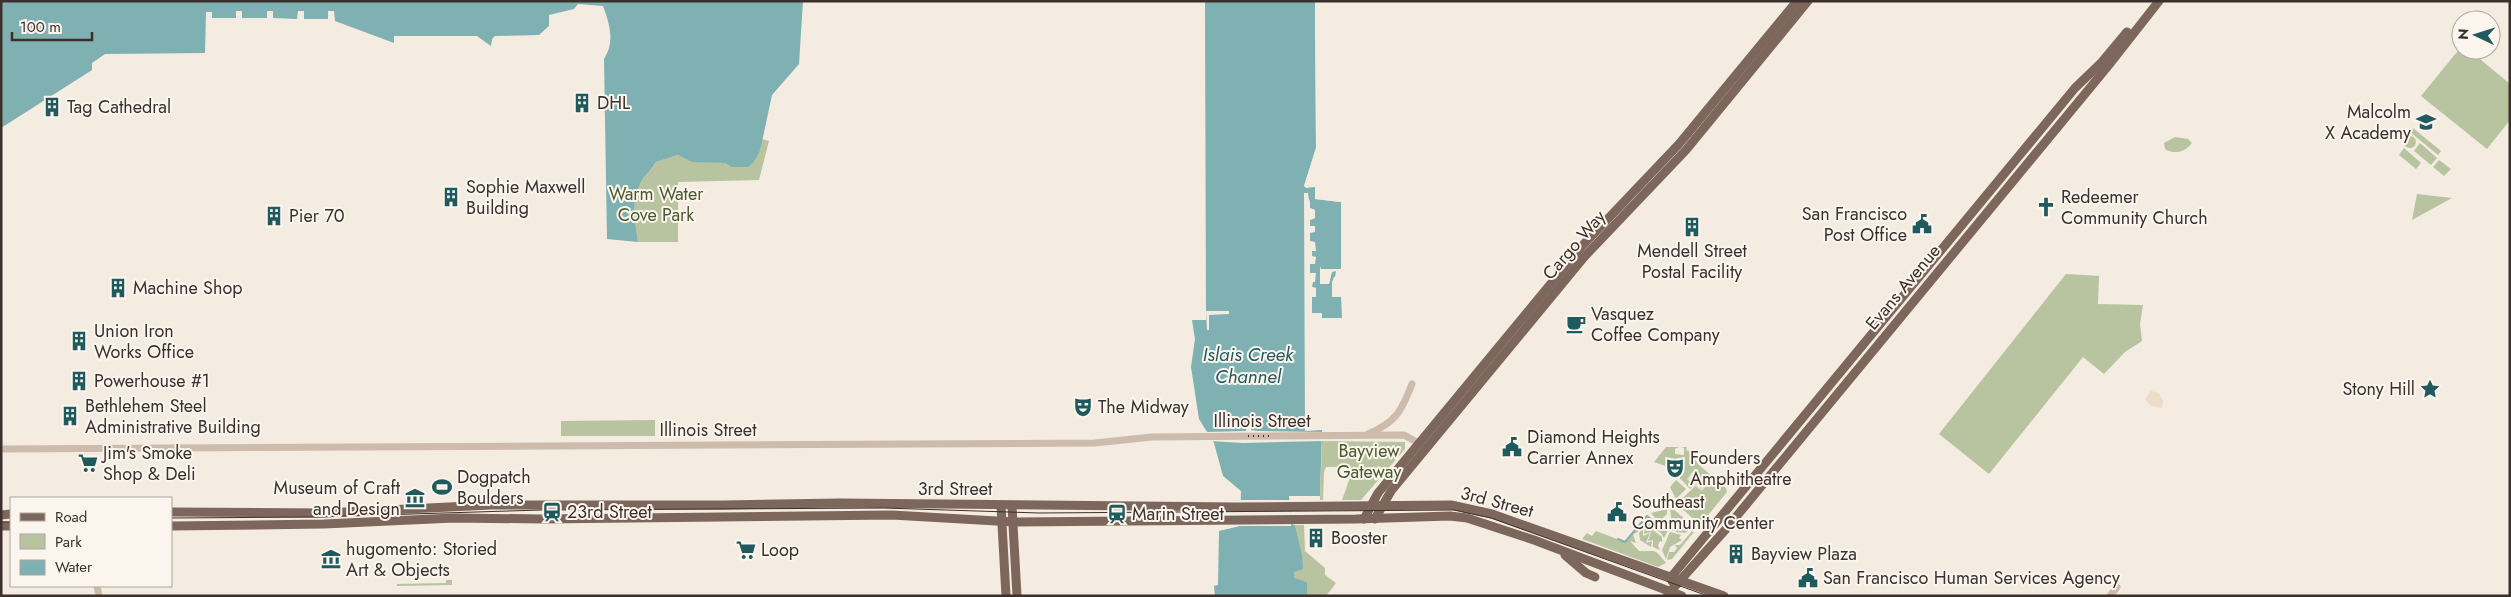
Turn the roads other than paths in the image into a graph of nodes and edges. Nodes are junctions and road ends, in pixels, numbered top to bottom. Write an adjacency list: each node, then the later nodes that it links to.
1 (1797, 1): 11 (main road, Cargo Way)
2 (1808, 1): 11 (main road, Cargo Way)
3 (2153, 1): 5 (main road, Evans Avenue)
4 (2159, 1): 6 (main road, Evans Avenue)
5 (1932, 261): 6 (main road); 7 (main road, Evans Avenue)
6 (1941, 267): 8 (main road, Evans Avenue)
7 (1895, 306): 8 (main road); 25 (main road, Evans Avenue)
8 (1903, 313): 26 (main road, Evans Avenue)
9 (1412, 384): 10 (street)
10 (1363, 436): 11 (street, Illinois Street); 12 (street, Illinois Street)
11 (1420, 443): 13 (main road, Cargo Way); 14 (main road, Cargo Way)
12 (1, 449)
13 (1370, 505): 14 (main road, 3rd Street); 16 (main road, 3rd Street); 18 (main road, Cargo Way)
14 (1381, 505): 19 (main road, Cargo Way); 25 (main road, 3rd Street)
15 (1001, 506): 16 (main road, 3rd Street); 17 (main road, 3rd Street); 20 (main road)
16 (1012, 506): 21 (main road)
17 (172, 512)
18 (1364, 519): 19 (main road, 3rd Street); 21 (main road, 3rd Street)
19 (1375, 519): 23 (main road, 3rd Street)
20 (1003, 522): 21 (main road, 3rd Street); 22 (main road, 3rd Street); 29 (main road)
21 (1014, 522): 30 (main road)
22 (172, 526)
23 (1557, 548): 24 (main road); 28 (main road, 3rd Street)
24 (1595, 576)
25 (1672, 576): 26 (main road, 3rd Street); 28 (main road)
26 (1682, 580): 28 (main road, Evans Avenue); 32 (main road, 3rd Street)
27 (2117, 587): 33 (street)
28 (1669, 594): 31 (main road, 3rd Street)
29 (1006, 596)
30 (1017, 596)
31 (1682, 596)
32 (1724, 596)
33 (2110, 596)

